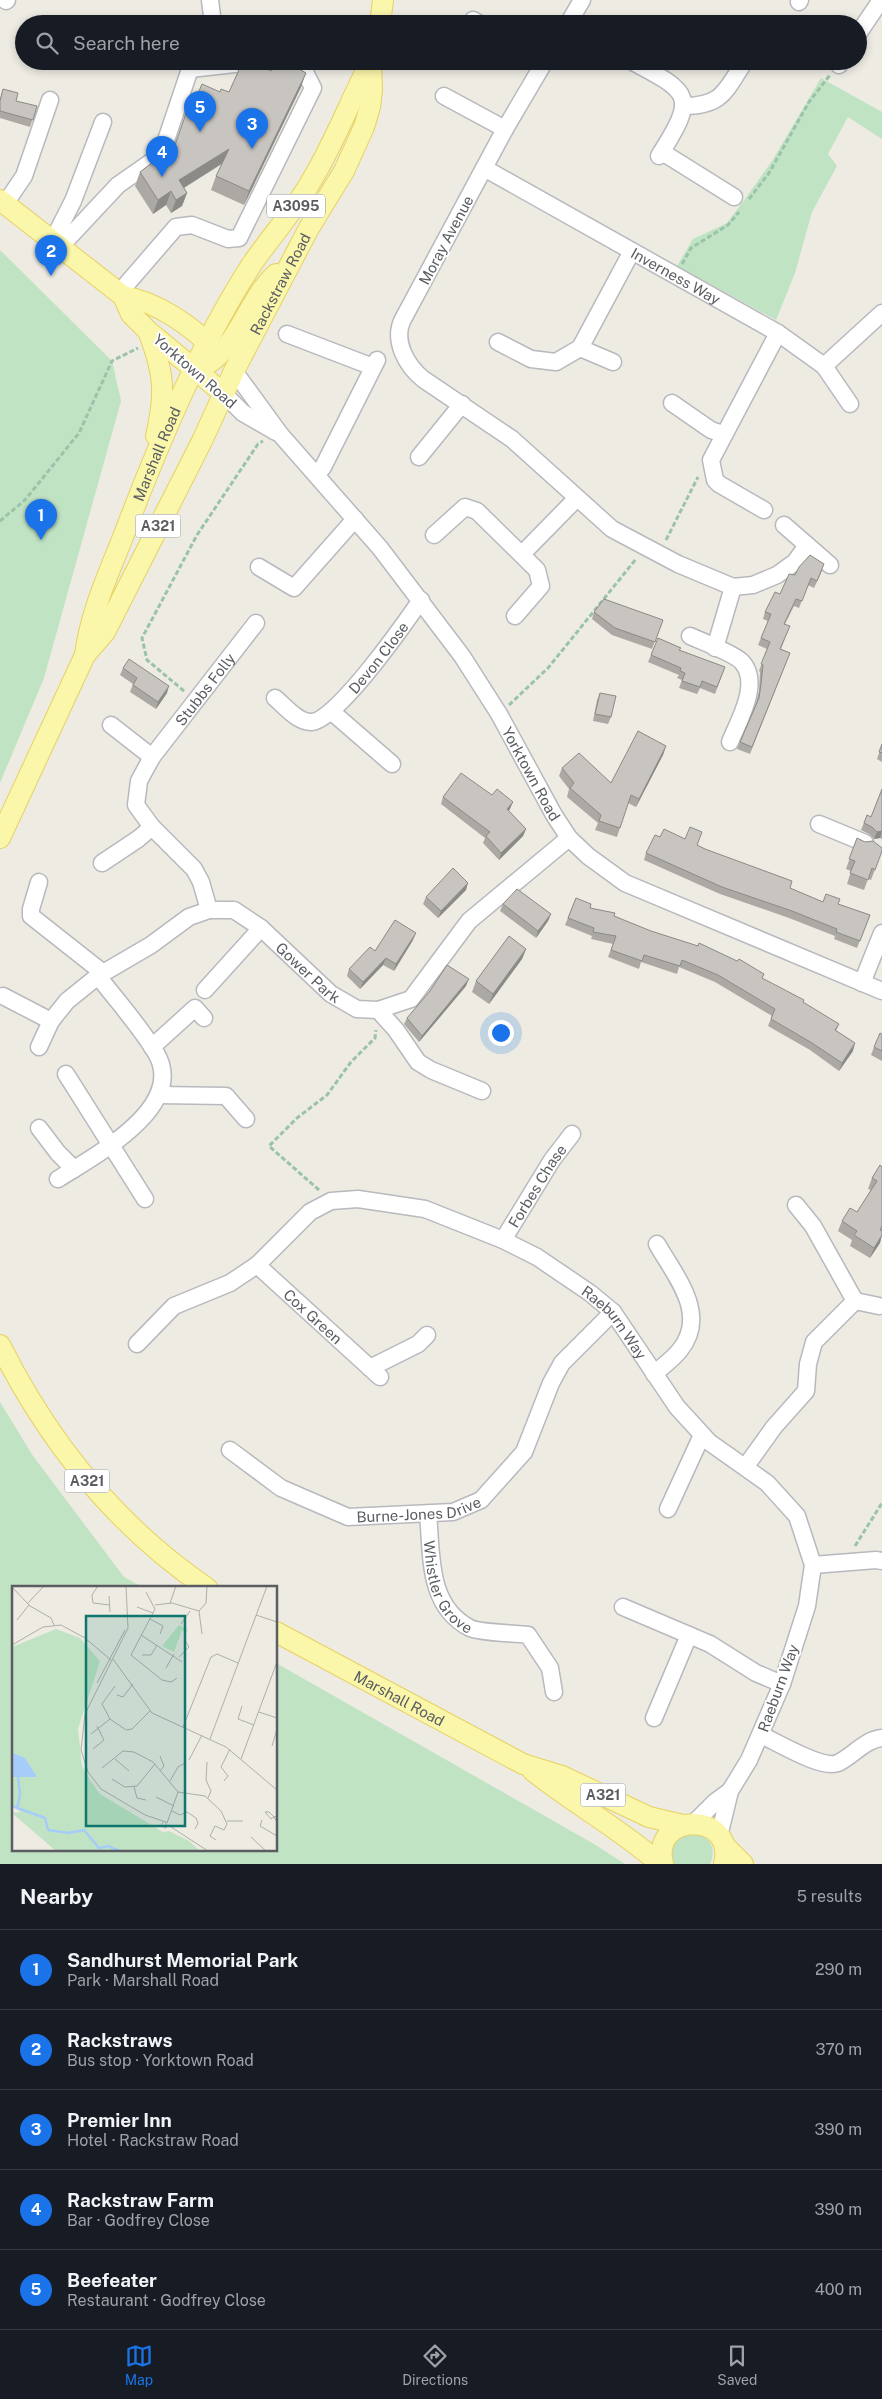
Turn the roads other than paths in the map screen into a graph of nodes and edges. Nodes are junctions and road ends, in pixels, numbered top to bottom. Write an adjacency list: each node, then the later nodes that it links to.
1 (210, 0): 5 (street)
2 (383, 0): 6 (main road)
3 (582, 0): 7 (street)
4 (880, 0): 8 (street)
5 (212, 15)
6 (381, 15)
7 (573, 15)
8 (867, 20)
9 (190, 70): 24 (street)
10 (304, 70): 27 (street)
11 (367, 70): 34 (main road, Rackstraw Road / A3095)
12 (371, 70): 26 (main road, Rackstraw Road / A3095)
13 (538, 70): 20 (street, Moray Avenue)
14 (648, 70): 18 (street)
15 (739, 70): 18 (street)
16 (444, 96): 20 (street)
17 (50, 100): 22 (street)
18 (683, 106): 23 (street)
19 (103, 122): 24 (street)
20 (505, 129): 21 (street, Moray Avenue)
21 (484, 168): 25 (street, Inverness Way); 41 (street, Moray Avenue)
22 (2, 202): 24 (main road, Yorktown Road)
23 (740, 203)
24 (56, 244): 27 (main road, Yorktown Road)
25 (632, 251): 29 (street, Inverness Way); 33 (street)
26 (293, 260): 34 (main road, A3095); 38 (main road, Rackstraw Road / A3095)
27 (121, 295): 31 (main road, Yorktown Road); 34 (main road, Yorktown Road)
28 (882, 313): 36 (street)
29 (778, 333): 36 (street, Inverness Way); 44 (street)
30 (286, 334): 47 (street)
31 (145, 339): 37 (main road, Yorktown Road); 46 (main road)
32 (498, 342): 33 (street)
33 (580, 348): 35 (street)
34 (214, 349): 37 (main road, Marshall Road / A321); 38 (main road, Yorktown Road)
35 (613, 362)
36 (824, 366): 42 (street, Inverness Way)
37 (195, 370): 39 (main road, Yorktown Road); 46 (main road, Marshall Road / A321)
38 (234, 371): 39 (main road, Rackstraw Road / A321); 43 (street, Yorktown Road)
39 (222, 393): 43 (street, Yorktown Road); 63 (main road, Marshall Road / A321)
40 (672, 403): 44 (street)
41 (462, 404): 45 (street); 48 (street, Moray Avenue)
42 (850, 404)
43 (280, 434): 47 (street, Yorktown Road)
44 (724, 434): 49 (street)
45 (419, 457)
46 (152, 460): 63 (main road, Marshall Road / A321)
47 (317, 474): 50 (street, Yorktown Road)
48 (577, 498): 54 (street); 57 (street, Moray Avenue)
49 (764, 510)
50 (355, 519): 56 (street); 58 (street, Yorktown Road)
51 (784, 525): 53 (street)
52 (434, 535): 54 (street)
53 (807, 545): 55 (street); 57 (street)
54 (522, 554): 59 (street)
55 (830, 565)
56 (259, 567)
57 (733, 587): 62 (street)
58 (421, 600): 65 (street, Devon Close); 73 (street, Yorktown Road)
59 (515, 616)
60 (256, 623): 68 (street, Stubbs Folly)
61 (690, 636): 62 (street)
62 (715, 648): 67 (street)
63 (85, 655): 72 (main road, Marshall Road / A321)
64 (275, 698): 65 (street, Devon Close)
65 (332, 712): 69 (street)
66 (111, 725): 68 (street)
67 (730, 742)
68 (152, 757): 71 (street, Stubbs Folly)
69 (392, 764)
70 (819, 824): 74 (street)
71 (152, 827): 75 (street); 77 (street, Stubbs Folly)
72 (0, 838)
73 (569, 838): 81 (street, Yorktown Road); 85 (street, Gower Park)
74 (875, 847)
75 (102, 863)
76 (39, 882): 80 (street)
77 (209, 910): 78 (street, Gower Park); 80 (street, Gower Park)
78 (261, 928): 82 (street); 85 (street, Gower Park)
79 (882, 933): 81 (street)
80 (100, 974): 87 (street, Gower Park); 89 (street)
81 (862, 983): 83 (street, Yorktown Road)
82 (206, 990)
83 (882, 991)
84 (3, 996): 87 (street)
85 (378, 1010): 91 (street)
86 (204, 1018): 89 (street)
87 (51, 1021): 88 (street, Gower Park)
88 (39, 1047)
89 (152, 1047): 92 (street)
90 (66, 1074): 96 (street)
91 (482, 1091)
92 (159, 1095): 93 (street); 96 (street)
93 (246, 1119)
94 (39, 1128): 97 (street)
95 (572, 1134): 101 (street, Forbes Chase)
96 (110, 1145): 97 (street); 99 (street)
97 (74, 1169): 98 (street)
98 (58, 1179)
99 (145, 1198)
100 (796, 1205): 104 (street)
101 (503, 1240): 103 (street, Raeburn Way); 106 (street, Raeburn Way)
102 (657, 1244): 110 (street)
103 (257, 1264): 107 (street, Cox Green); 108 (street, Raeburn Way)
104 (855, 1302): 105 (street); 113 (street)
105 (880, 1306)
106 (613, 1312): 110 (street, Raeburn Way); 115 (street, Burne-Jones Drive)
107 (428, 1335)
108 (137, 1344)
109 (0, 1345): 118 (main road, A321)
110 (654, 1374): 111 (street, Raeburn Way)
111 (702, 1434): 113 (street, Raeburn Way); 114 (street)
112 (230, 1450): 115 (street, Burne-Jones Drive)
113 (746, 1466): 117 (street, Raeburn Way)
114 (668, 1510)
115 (428, 1514): 123 (street, Whistler Grove)
116 (882, 1561): 117 (street)
117 (812, 1565): 122 (street, Raeburn Way)
118 (204, 1586)
119 (623, 1607): 121 (street)
120 (278, 1633): 127 (main road, Marshall Road / A321)
121 (689, 1636): 122 (street); 124 (street)
122 (782, 1684): 125 (street, Raeburn Way)
123 (554, 1692)
124 (654, 1718)
125 (761, 1734): 126 (street); 128 (street, Raeburn Way)
126 (882, 1738)
127 (523, 1764): 129 (main road, Marshall Road / A321); 131 (main road, Marshall Road / A321)
128 (730, 1791): 129 (street, Raeburn Way); 130 (street, Raeburn Way)
129 (688, 1824): 130 (main road, A321); 131 (main road, A321)
130 (723, 1849): 132 (main road, A321)
131 (662, 1864)
132 (743, 1864)

